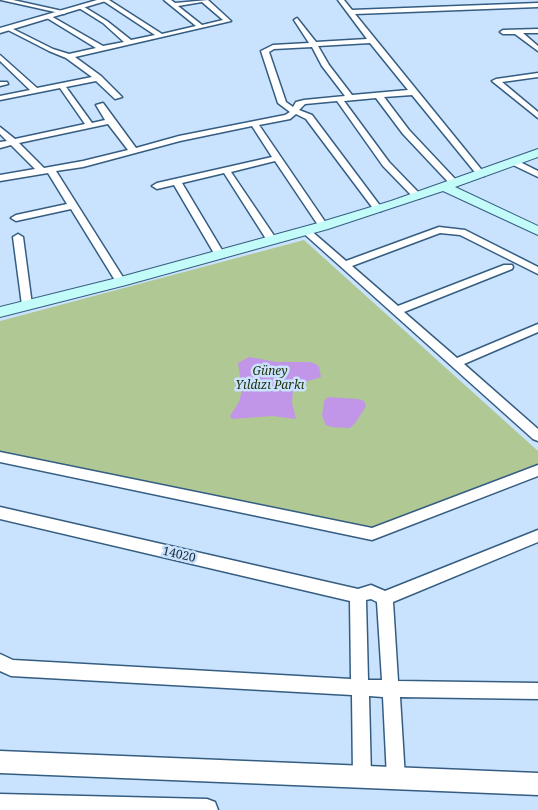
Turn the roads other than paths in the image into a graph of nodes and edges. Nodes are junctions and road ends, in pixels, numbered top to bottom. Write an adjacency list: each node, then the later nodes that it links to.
1 (4, 0): 9 (street)
2 (54, 0): 9 (street)
3 (105, 0): 10 (street); 20 (street)
4 (167, 0): 7 (street)
5 (202, 0): 7 (street); 15 (street)
6 (341, 0): 12 (street)
7 (173, 5): 15 (street)
8 (538, 5): 12 (street)
9 (38, 7): 11 (street)
10 (81, 7): 11 (street); 22 (street)
11 (64, 12): 13 (street)
12 (351, 12): 21 (street)
13 (49, 17): 16 (street); 24 (street)
14 (297, 20): 23 (street)
15 (200, 26): 20 (street)
16 (2, 31): 26 (street)
17 (538, 31): 19 (street)
18 (503, 32): 19 (street)
19 (517, 32): 25 (street)
20 (161, 36): 22 (street)
21 (372, 41): 23 (street); 32 (street)
22 (129, 42): 24 (street)
23 (314, 45): 36 (street); 39 (street)
24 (101, 48): 26 (street)
25 (538, 49)
26 (69, 56): 29 (street)
27 (0, 57): 31 (street)
28 (537, 76): 40 (street)
29 (98, 78): 30 (street); 34 (street)
30 (62, 86): 31 (street); 43 (street)
31 (36, 91): 35 (street)
32 (416, 92): 33 (street); 53 (street)
33 (379, 96): 36 (street); 57 (street)
34 (118, 97)
35 (0, 98)
36 (350, 98): 37 (street)
37 (339, 99): 39 (street); 59 (street)
38 (100, 105): 41 (street)
39 (294, 111): 42 (street); 61 (street)
40 (538, 116)
41 (110, 121): 43 (street); 47 (street)
42 (254, 123): 47 (street); 49 (street)
43 (90, 126): 45 (street)
44 (0, 129): 45 (street)
45 (13, 142): 46 (street); 51 (street)
46 (0, 145)
47 (134, 151): 51 (street)
48 (538, 153): 50 (main road)
49 (279, 158): 52 (street); 63 (street)
50 (514, 162): 53 (main road); 54 (street)
51 (46, 170): 55 (street); 60 (street)
52 (226, 170): 56 (street); 67 (street)
53 (481, 174): 57 (main road)
54 (538, 174)
55 (0, 178)
56 (177, 182): 58 (street); 69 (street)
57 (449, 185): 59 (main road); 65 (main road)
58 (157, 186)
59 (417, 196): 61 (main road)
60 (73, 206): 62 (street); 73 (street)
61 (378, 209): 63 (main road)
62 (16, 218)
63 (324, 226): 64 (main road)
64 (306, 231): 67 (main road); 70 (street)
65 (538, 231)
66 (18, 237): 74 (street)
67 (272, 240): 69 (main road)
68 (505, 254): 70 (street); 71 (street); 72 (street)
69 (220, 255): 73 (main road)
70 (345, 265): 75 (street)
71 (508, 267): 72 (street); 75 (street)
72 (538, 272)
73 (121, 282): 74 (main road)
74 (27, 306): 76 (main road)
75 (396, 310): 78 (street)
76 (0, 312)
77 (538, 328): 78 (street)
78 (456, 364): 79 (street)
79 (538, 436)
80 (0, 457): 81 (street)
81 (538, 470)
82 (0, 513): 84 (street, 14020)
83 (538, 536): 85 (street)
84 (358, 596): 85 (street, 14020); 87 (street)
85 (385, 598): 88 (street)
86 (0, 662): 87 (street)
87 (360, 686): 88 (street); 91 (street)
88 (390, 689): 89 (street); 92 (street)
89 (538, 691)
90 (0, 762): 91 (street)
91 (362, 777): 92 (street)
92 (396, 778): 93 (street)
93 (538, 784)
94 (0, 805): 95 (street)
95 (207, 810)

